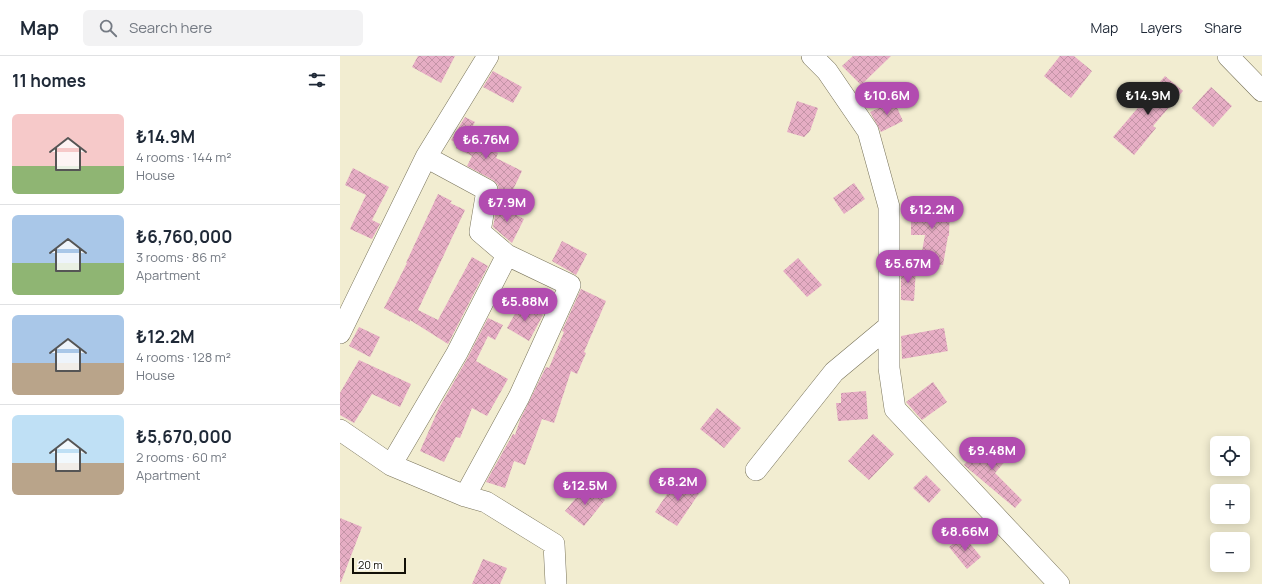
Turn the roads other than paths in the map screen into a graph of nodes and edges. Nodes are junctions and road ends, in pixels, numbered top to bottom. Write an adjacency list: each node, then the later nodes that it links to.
1 (488, 56): 5 (street)
2 (812, 56): 7 (street)
3 (1228, 56): 4 (street)
4 (1262, 91)
5 (426, 157): 6 (street); 8 (street)
6 (507, 255): 10 (street); 12 (street)
7 (888, 327): 11 (street); 14 (street)
8 (340, 334)
9 (340, 430): 10 (street)
10 (391, 465): 12 (street)
11 (756, 470)
12 (465, 496): 13 (street)
13 (556, 584)
14 (1060, 584)

